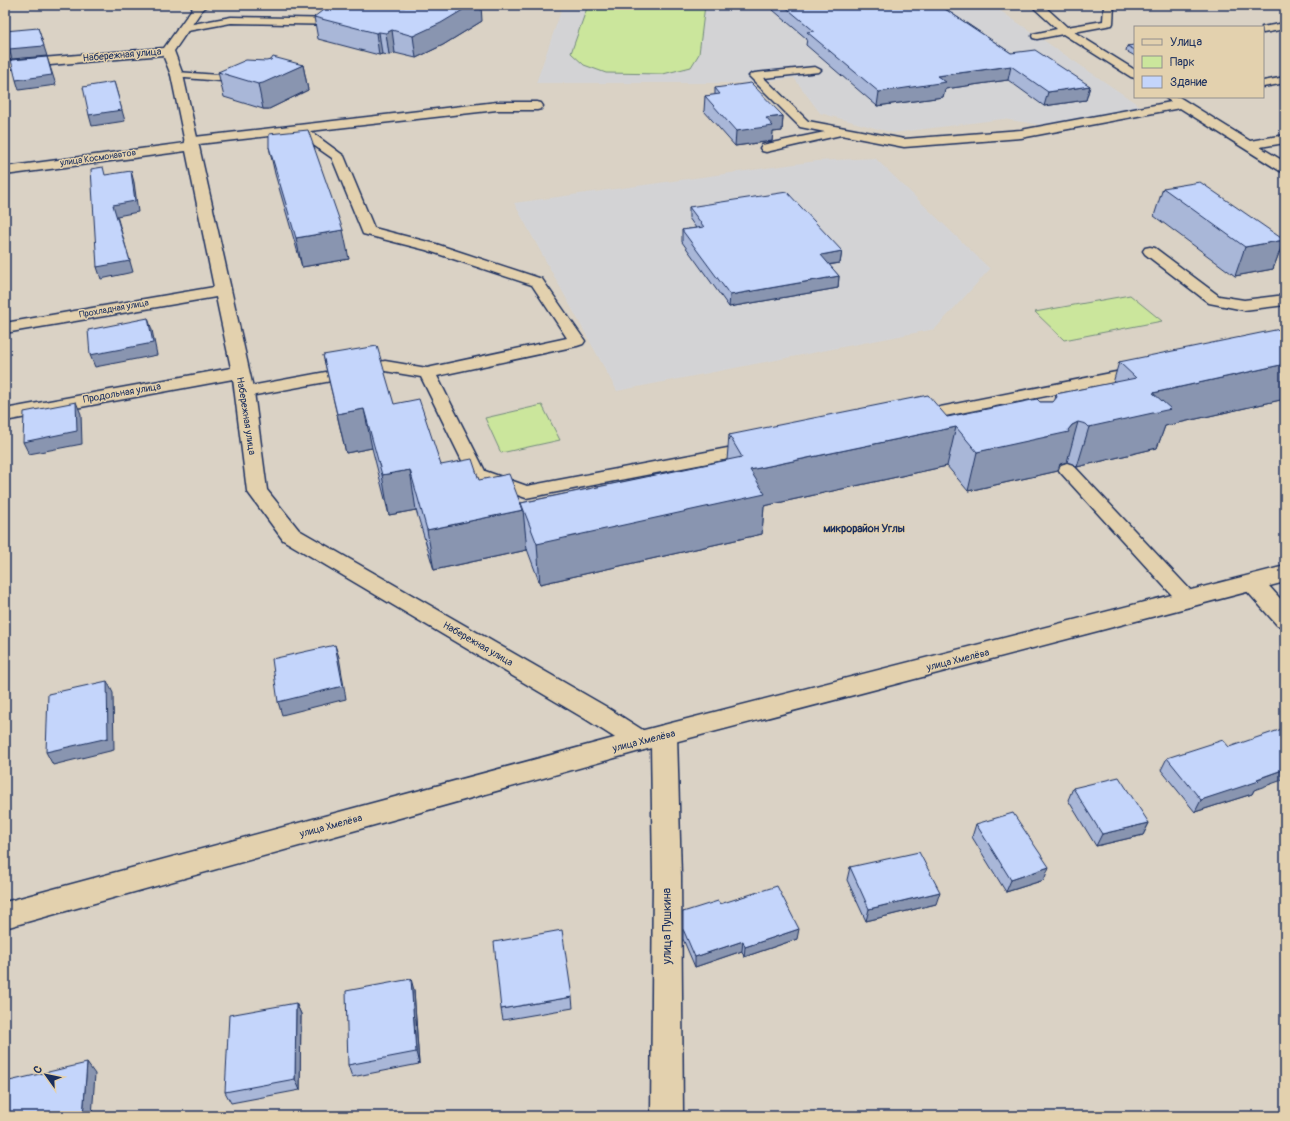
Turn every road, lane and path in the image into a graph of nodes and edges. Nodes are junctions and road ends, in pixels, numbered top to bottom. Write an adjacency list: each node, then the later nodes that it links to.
1 (203, 5): 6 (street)
2 (1109, 5): 8 (lane)
3 (1039, 6): 8 (lane)
4 (350, 22): 6 (lane)
5 (1285, 26): 7 (lane)
6 (182, 29): 10 (street)
7 (1264, 30)
8 (1065, 31): 9 (lane); 13 (lane)
9 (1037, 36)
10 (168, 51): 11 (street, Набережная улица); 14 (street, Набережная улица)
11 (5, 65)
12 (815, 70): 21 (lane)
13 (1134, 73)
14 (177, 75): 16 (lane); 23 (street, Набережная улица)
15 (1285, 80): 17 (lane)
16 (256, 81)
17 (1264, 84)
18 (1178, 99): 21 (lane); 24 (lane)
19 (537, 106): 20 (lane)
20 (299, 129): 23 (lane); 34 (lane)
21 (844, 132): 25 (lane)
22 (1285, 139): 24 (lane)
23 (191, 144): 27 (street, улица Космонавтов); 29 (street, Набережная улица)
24 (1246, 145): 26 (lane)
25 (766, 148)
26 (1285, 168)
27 (5, 171)
28 (1150, 251): 30 (lane)
29 (222, 291): 31 (street, Прохладная улица); 33 (street, Набережная улица)
30 (1285, 300)
31 (5, 328)
32 (1155, 369): 36 (lane)
33 (240, 372): 35 (street, Набережная улица); 37 (street, Продольная улица)
34 (427, 373): 35 (lane); 40 (lane)
35 (245, 392): 46 (street, Набережная улица)
36 (1003, 400): 38 (lane); 39 (lane)
37 (5, 415)
38 (1017, 415)
39 (899, 420)
40 (768, 446)
41 (1067, 469): 44 (lane)
42 (1285, 574): 43 (street, улица Хмелёва)
43 (1253, 583): 44 (street, улица Хмелёва); 45 (street)
44 (1188, 600): 46 (street, улица Хмелёва)
45 (1285, 619)
46 (652, 738): 47 (street, улица Хмелёва); 48 (street, улица Пушкина)
47 (5, 915)
48 (667, 1116)

